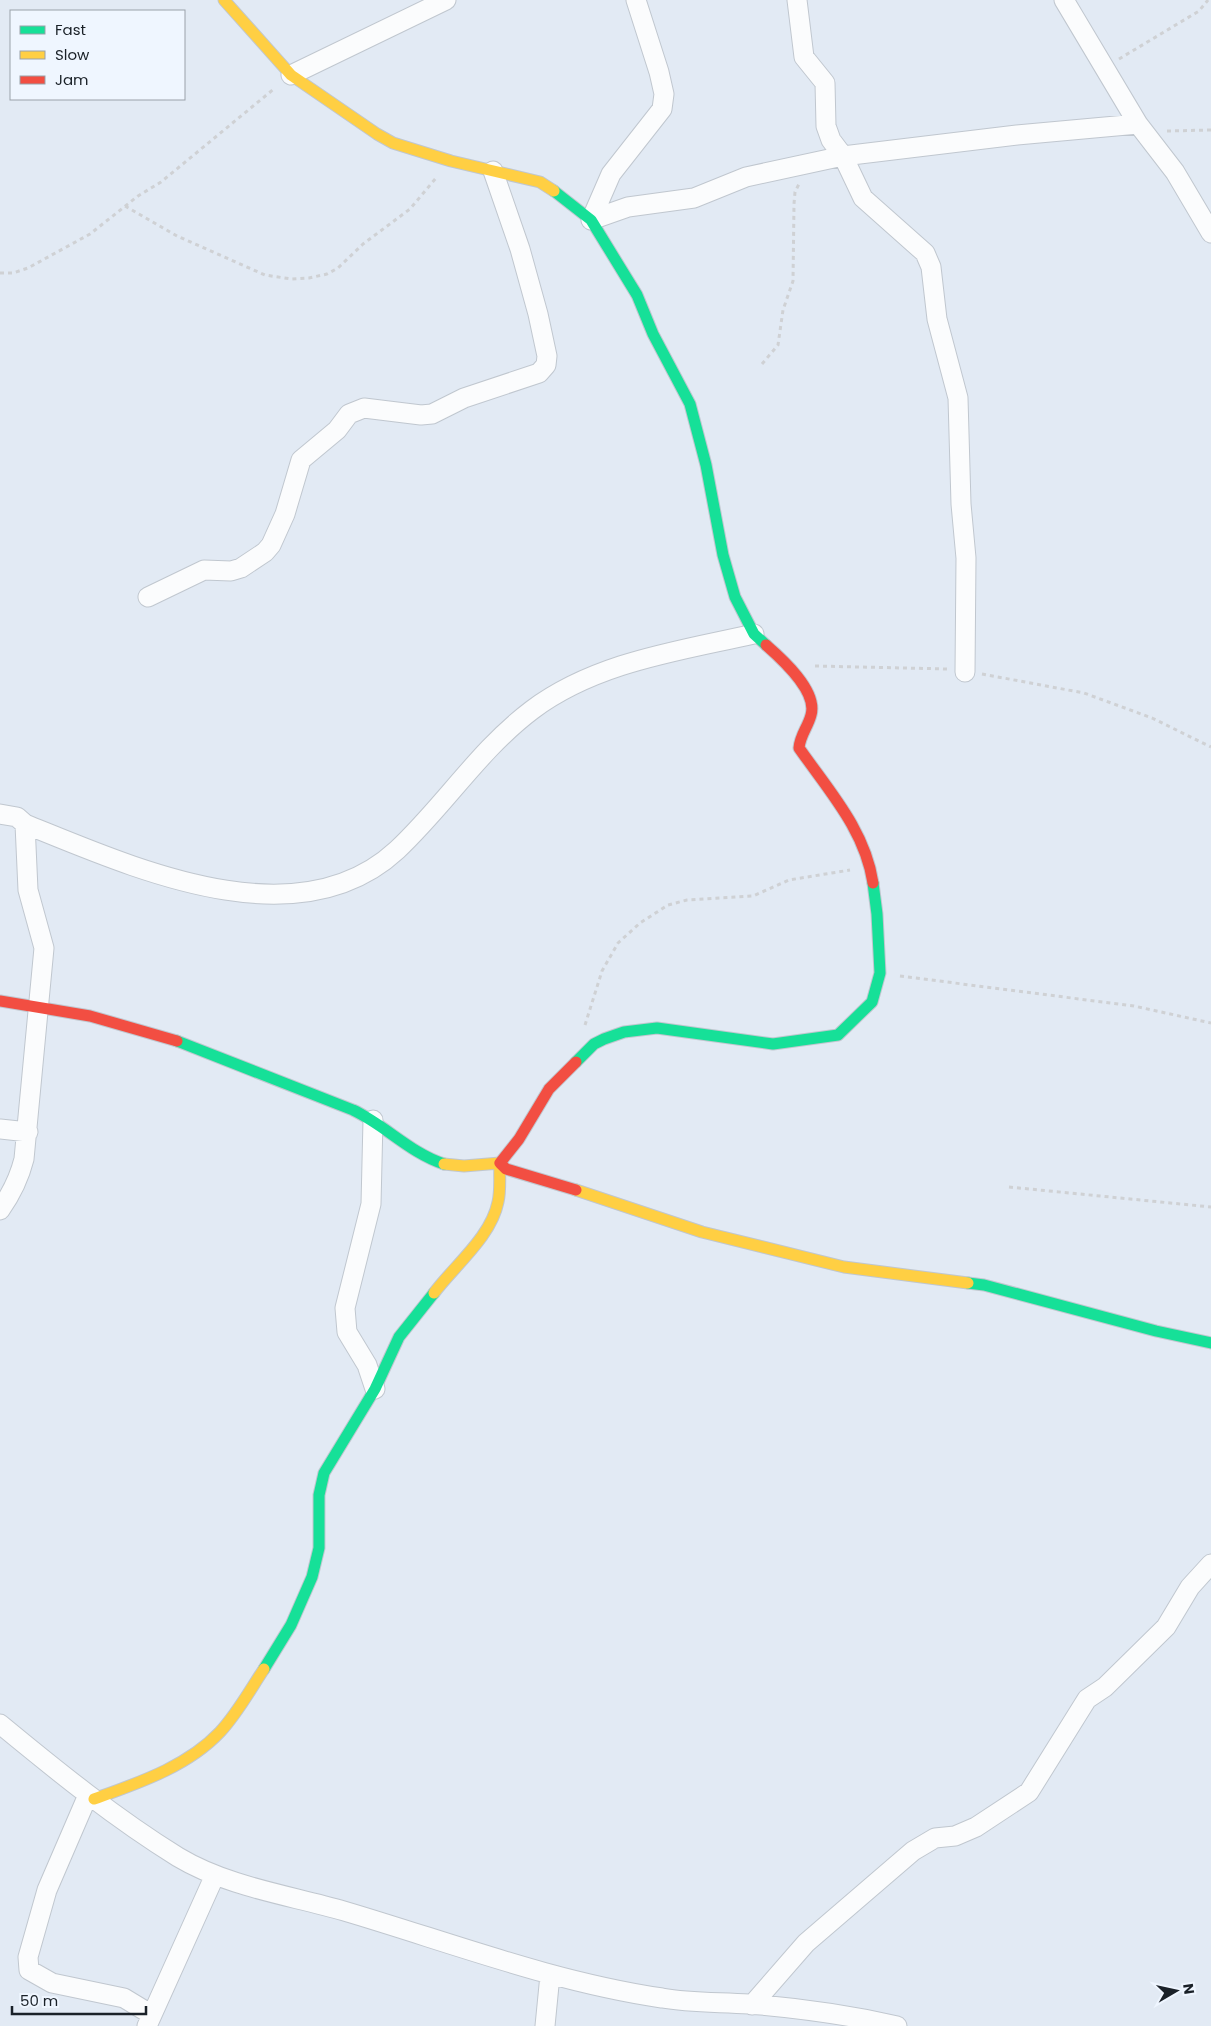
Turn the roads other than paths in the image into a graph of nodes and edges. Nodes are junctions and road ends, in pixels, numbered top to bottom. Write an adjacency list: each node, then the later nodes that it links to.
1 (224, 0): 6 (street)
2 (446, 0): 6 (street)
3 (636, 0): 10 (street)
4 (797, 0): 8 (street)
5 (1064, 0): 7 (street)
6 (291, 75): 9 (street)
7 (1142, 128): 8 (street); 11 (street)
8 (843, 156): 10 (street); 14 (street)
9 (493, 171): 10 (street); 12 (street)
10 (591, 220): 13 (street)
11 (1211, 233)
12 (148, 596)
13 (754, 634): 16 (street); 22 (street)
14 (965, 672)
15 (0, 814): 16 (street)
16 (25, 824): 18 (street)
17 (0, 1001): 18 (street)
18 (39, 1005): 19 (street); 21 (street)
19 (373, 1120): 22 (street); 25 (street)
20 (0, 1129): 21 (street)
21 (28, 1132): 23 (street)
22 (500, 1163): 24 (street); 25 (street)
23 (0, 1210)
24 (1211, 1343)
25 (375, 1389): 28 (street)
26 (1211, 1564): 31 (street)
27 (0, 1724): 28 (street)
28 (91, 1797): 29 (street); 32 (street)
29 (215, 1875): 30 (street); 32 (street)
30 (550, 1975): 31 (street); 34 (street)
31 (752, 2005): 33 (street)
32 (149, 2021)
33 (867, 2023): 35 (street)
34 (545, 2026)
35 (897, 2026)

